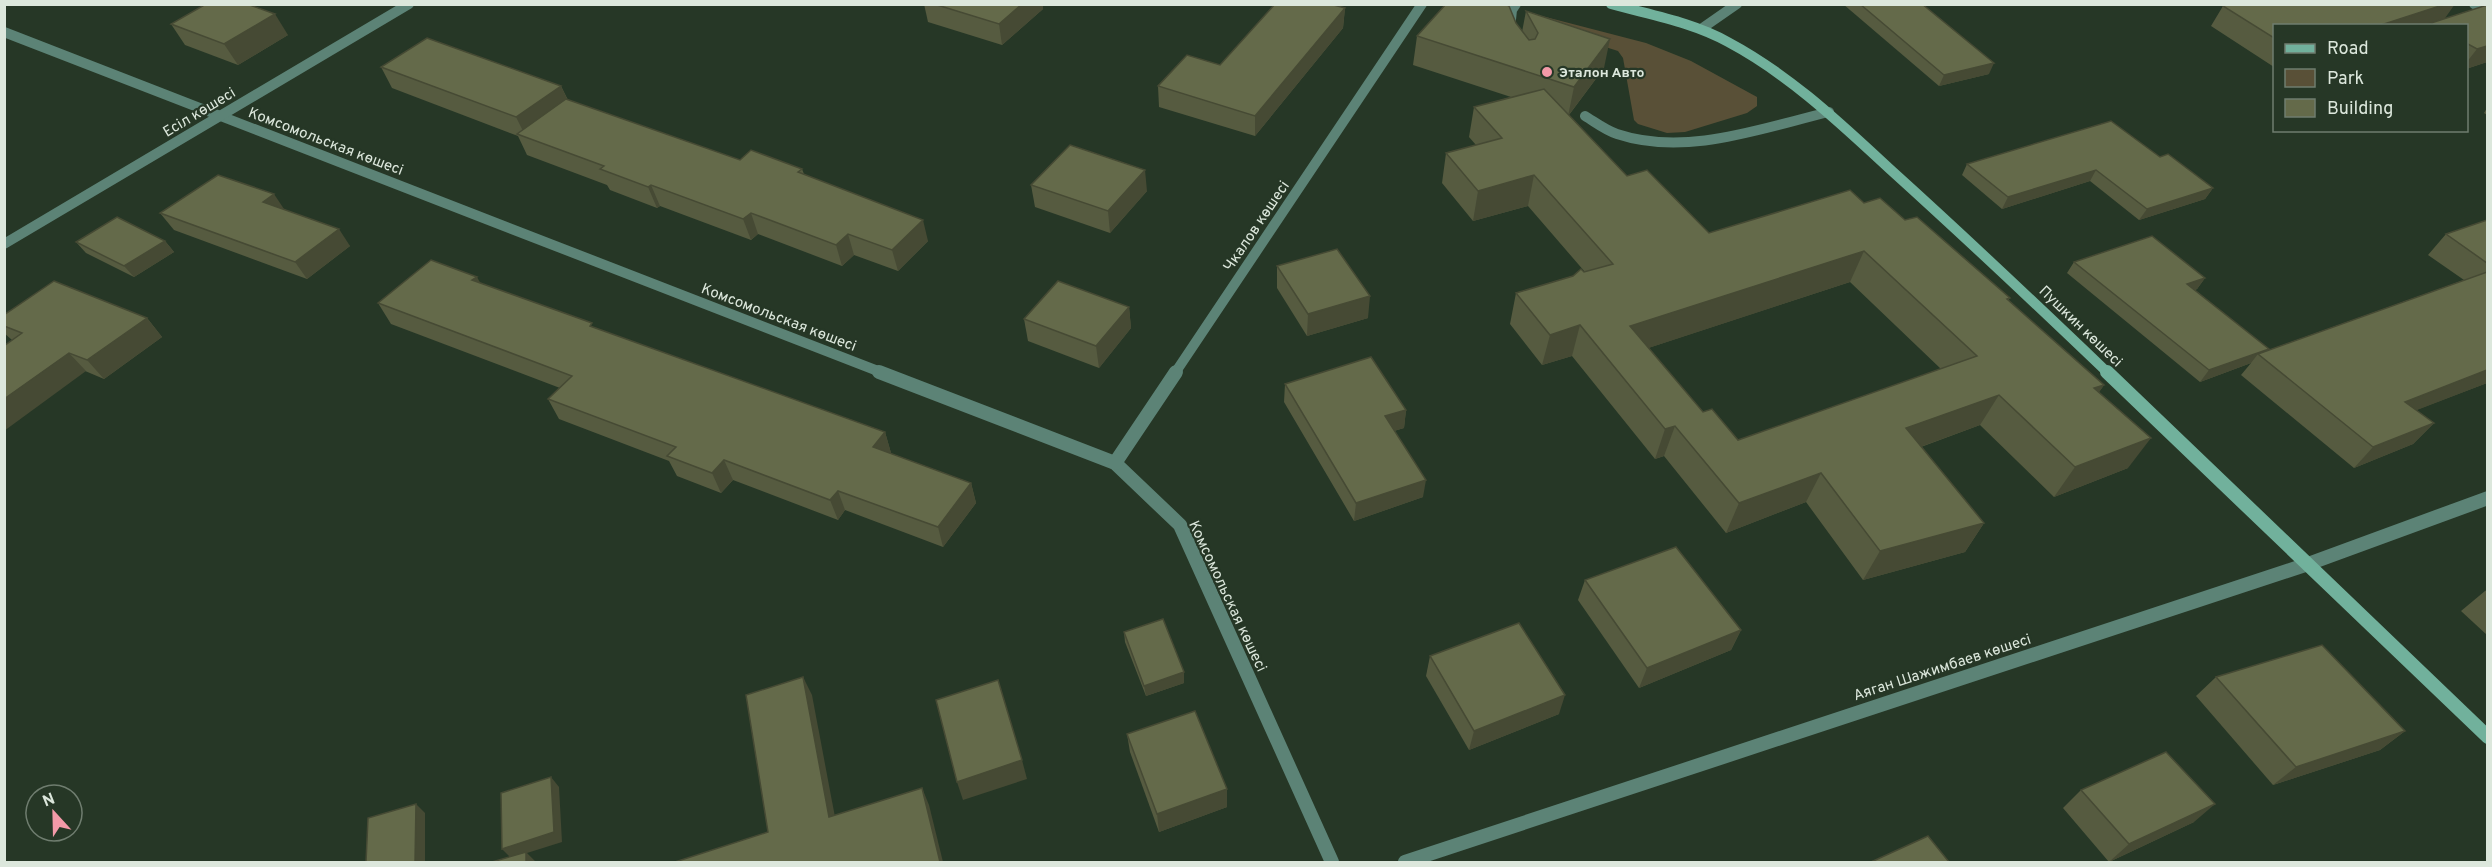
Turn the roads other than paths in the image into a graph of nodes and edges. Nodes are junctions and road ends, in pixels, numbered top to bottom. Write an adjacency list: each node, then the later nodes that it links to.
1 (408, 4): 12 (street, Есіл көшесі)
2 (1422, 4): 15 (street, Чкалов көшесі)
3 (1516, 4): 10 (street)
4 (1611, 4): 8 (street, Пушкин көшесі)
5 (1737, 4): 8 (street)
6 (2474, 4): 7 (street)
7 (2487, 12)
8 (1701, 29): 11 (street, Пушкин көшесі)
9 (4, 33): 12 (street, Комсомольская көшесі)
10 (1512, 43)
11 (1829, 112): 13 (street); 17 (street, Пушкин көшесі)
12 (220, 116): 14 (street, Есіл көшесі); 15 (street, Комсомольская көшесі)
13 (1585, 116)
14 (4, 244)
15 (1116, 464): 19 (street, Комсомольская көшесі)
16 (2487, 498): 17 (street, Аяган Шажимбаев көшесі)
17 (2308, 564): 18 (street, Пушкин көшесі); 20 (street, Аяган Шажимбаев көшесі)
18 (2487, 736)
19 (1332, 862)
20 (1405, 862)

